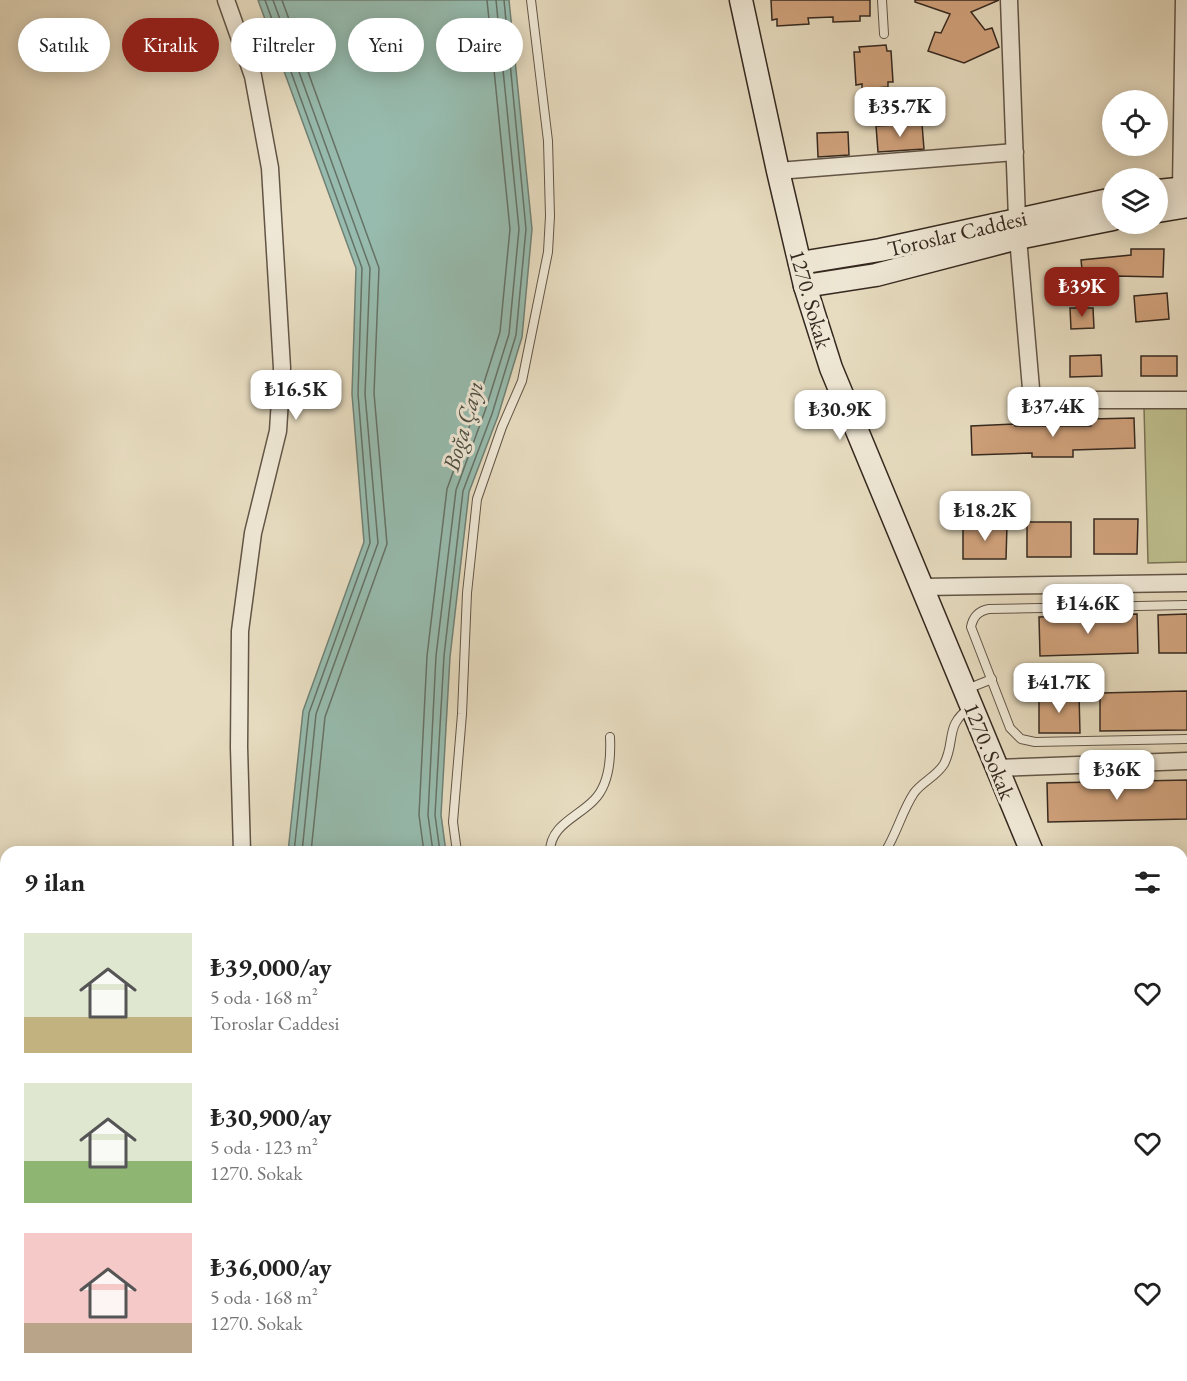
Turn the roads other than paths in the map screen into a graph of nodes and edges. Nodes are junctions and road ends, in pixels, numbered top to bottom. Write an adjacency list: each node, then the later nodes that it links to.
1 (226, 0): 28 (street)
2 (531, 0): 29 (lane)
3 (741, 0): 9 (street, 1270. Sokak)
4 (882, 0): 7 (lane)
5 (1009, 0): 8 (street)
6 (1184, 0): 11 (street)
7 (884, 34)
8 (1015, 152): 9 (street); 15 (street)
9 (778, 171): 16 (street, 1270. Sokak)
10 (1168, 193): 11 (street)
11 (1184, 197): 13 (street)
12 (1102, 202): 15 (street, Toroslar Caddesi)
13 (1168, 206)
14 (1102, 220): 15 (street, Toroslar Caddesi)
15 (1018, 228): 16 (street, Toroslar Caddesi); 17 (street, Toroslar Caddesi); 18 (street)
16 (800, 263): 17 (street, 1270. Sokak)
17 (805, 286): 20 (street, 1270. Sokak)
18 (1187, 400)
19 (1187, 584): 20 (street)
20 (923, 587): 23 (street, 1270. Sokak)
21 (1187, 605): 22 (lane)
22 (992, 679): 23 (lane); 25 (lane)
23 (968, 698): 27 (street, 1270. Sokak); 31 (lane)
24 (610, 737): 30 (lane)
25 (1187, 739)
26 (1187, 761): 27 (street)
27 (996, 768): 32 (street, 1270. Sokak)
28 (242, 846)
29 (456, 846)
30 (550, 846)
31 (889, 846)
32 (1029, 846)

